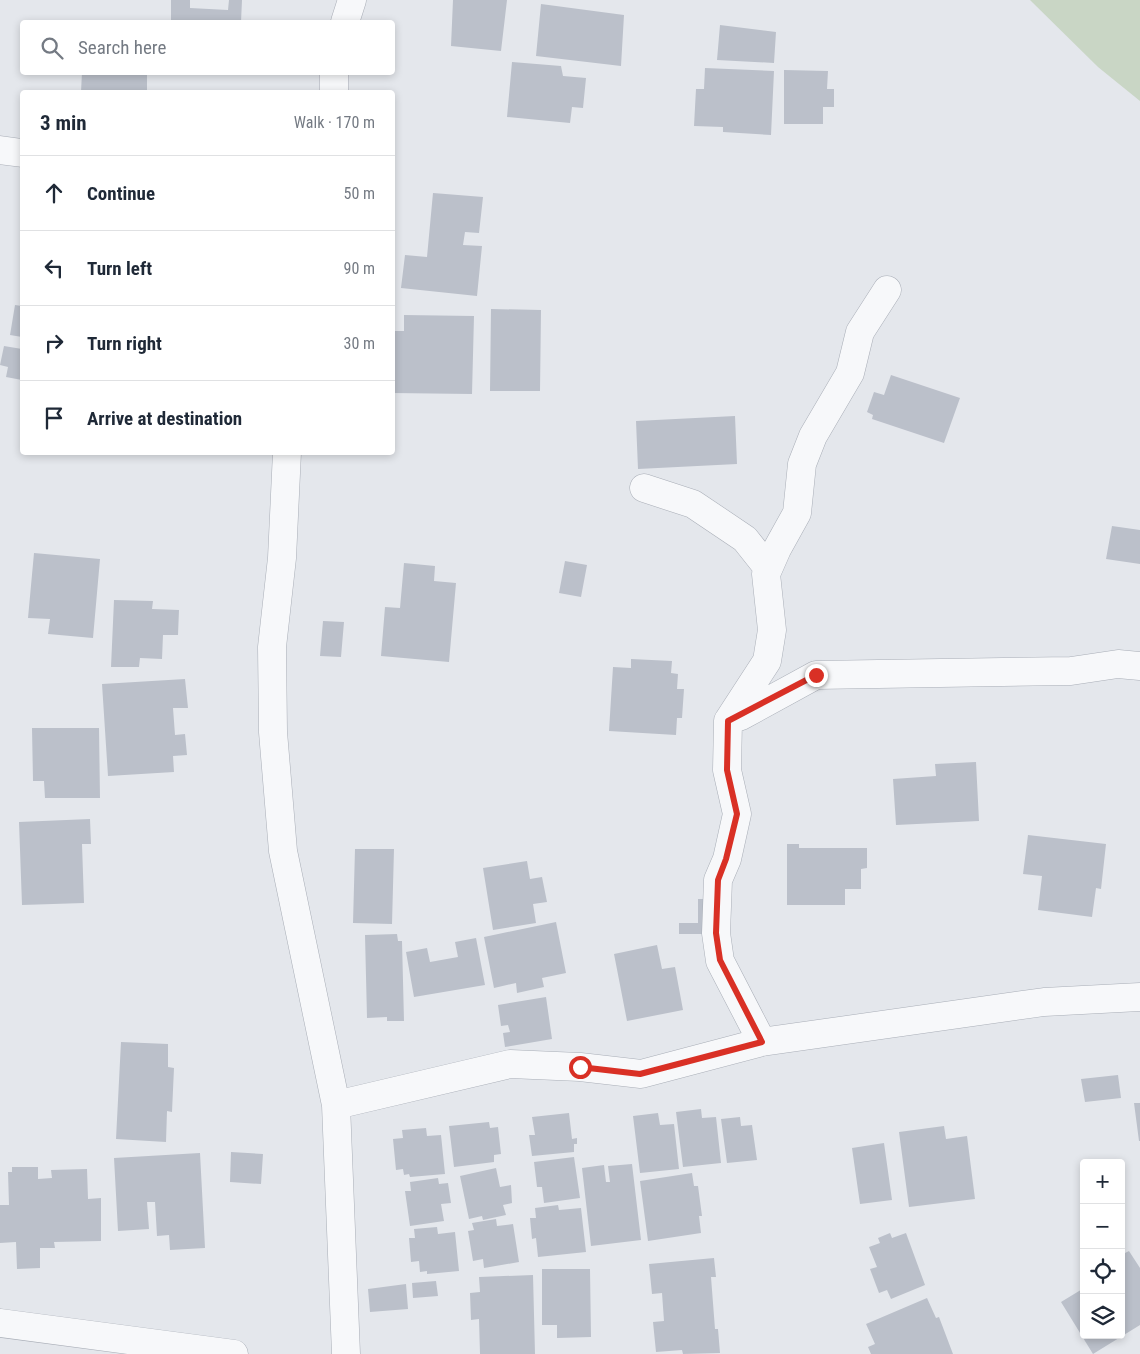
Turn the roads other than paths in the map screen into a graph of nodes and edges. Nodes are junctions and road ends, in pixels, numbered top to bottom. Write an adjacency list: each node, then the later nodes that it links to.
1 (352, 0): 2 (street)
2 (346, 20)
3 (334, 75): 4 (street)
4 (334, 90)
5 (0, 150): 6 (street)
6 (20, 153)
7 (887, 290): 10 (street)
8 (287, 455): 15 (street)
9 (644, 488): 10 (street)
10 (768, 568): 12 (street)
11 (1140, 666): 12 (street)
12 (728, 721): 14 (street)
13 (1140, 997): 14 (street)
14 (762, 1042): 15 (street)
15 (336, 1105): 18 (street)
16 (0, 1323): 17 (street)
17 (234, 1354)
18 (346, 1354)

